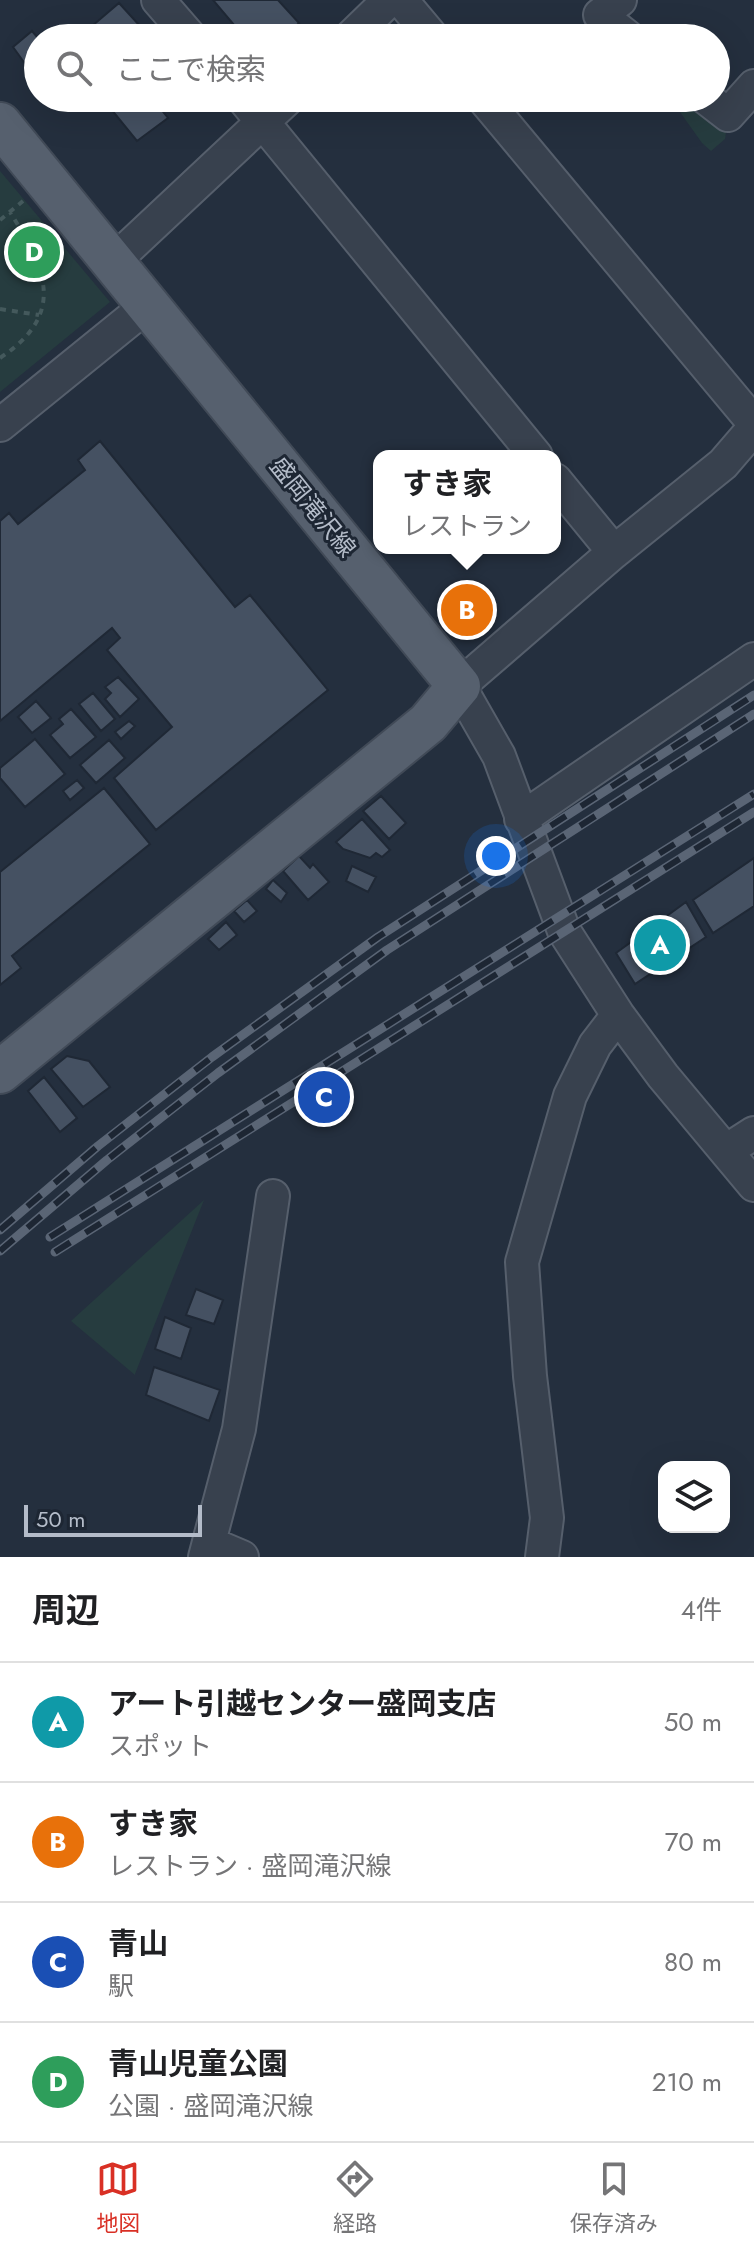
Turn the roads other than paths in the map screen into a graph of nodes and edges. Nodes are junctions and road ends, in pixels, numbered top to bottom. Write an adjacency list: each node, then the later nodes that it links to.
1 (158, 0): 5 (street)
2 (389, 0): 6 (street)
3 (401, 0): 7 (street)
4 (620, 0): 8 (street)
5 (179, 24)
6 (364, 24)
7 (421, 24)
8 (611, 24)
9 (754, 86): 13 (street)
10 (251, 112): 15 (street)
11 (255, 112): 19 (street)
12 (495, 112): 18 (street)
13 (724, 112)
14 (0, 124): 15 (main road, 盛岡滝沢線)
15 (113, 262): 16 (main road, 盛岡滝沢線)
16 (148, 305): 17 (street); 23 (main road, 盛岡滝沢線)
17 (0, 425)
18 (754, 425): 21 (street)
19 (531, 450)
20 (561, 487): 21 (street)
21 (614, 552): 23 (street)
22 (754, 659): 24 (street)
23 (459, 686): 24 (street); 26 (main road)
24 (521, 819): 25 (street)
25 (618, 1015): 28 (street); 33 (street)
26 (0, 1072)
27 (754, 1133): 28 (street)
28 (726, 1151): 29 (street)
29 (754, 1185)
30 (273, 1196): 31 (street)
31 (207, 1550): 32 (street)
32 (242, 1557)
33 (542, 1557)

